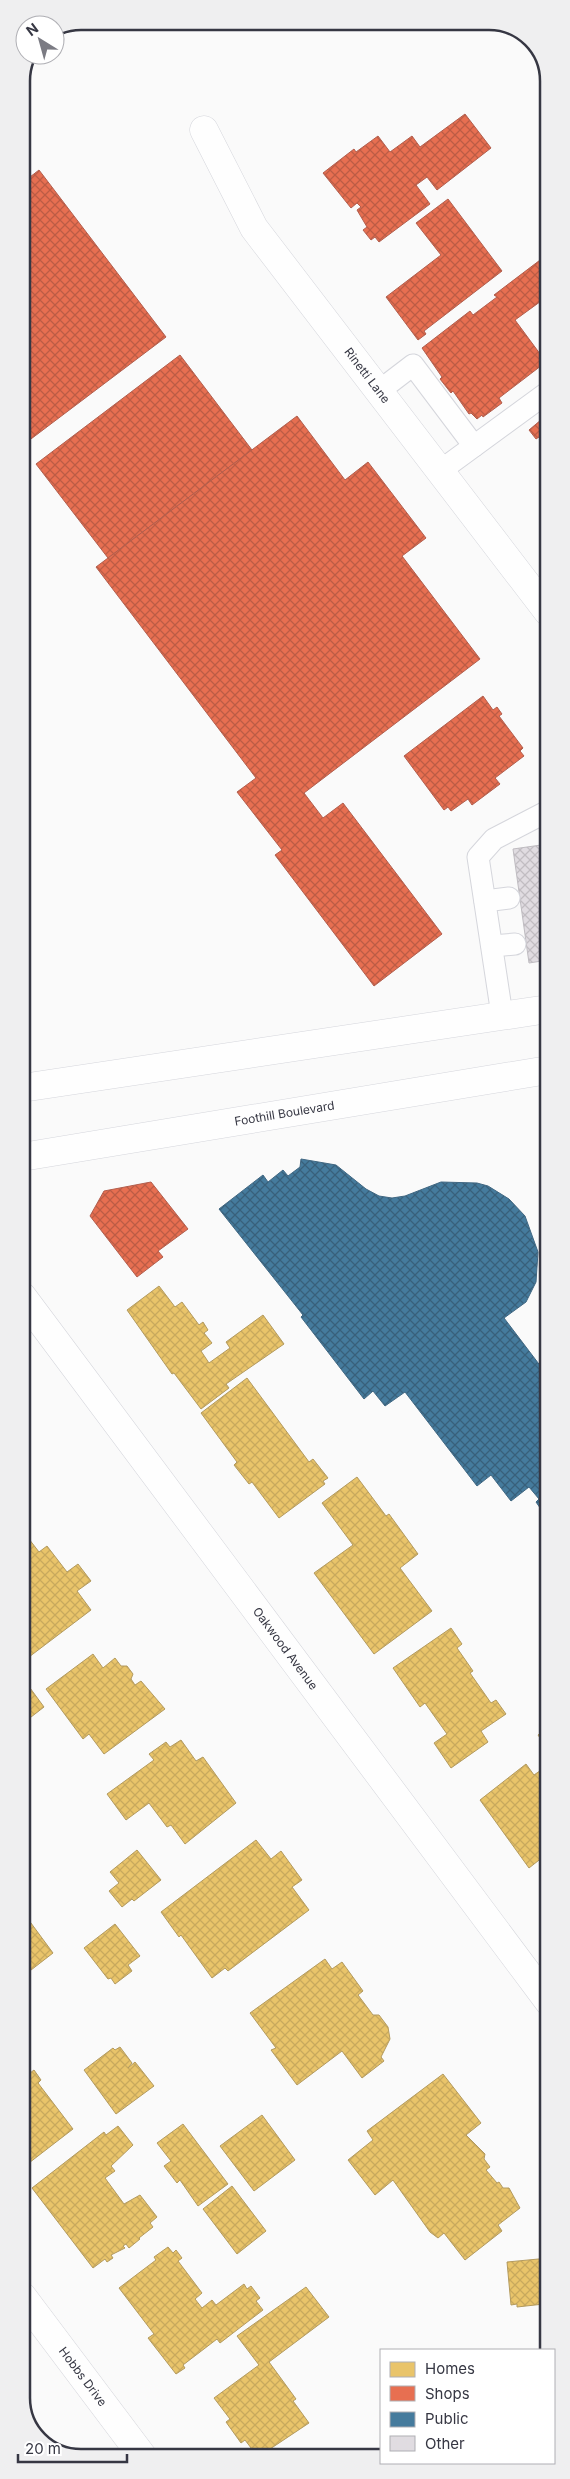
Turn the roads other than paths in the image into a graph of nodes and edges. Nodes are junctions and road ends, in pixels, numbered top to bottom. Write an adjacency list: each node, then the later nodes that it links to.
1 (204, 130): 2 (street, Rinetti Lane)
2 (379, 391): 4 (lane); 5 (street, Rinetti Lane)
3 (540, 398): 4 (lane)
4 (474, 446): 5 (lane)
5 (440, 471): 6 (street, Rinetti Lane)
6 (540, 602)
7 (540, 815): 9 (lane)
8 (509, 898): 9 (lane)
9 (485, 901): 11 (lane)
10 (515, 944): 11 (lane)
11 (492, 946): 13 (lane)
12 (540, 1010): 13 (street)
13 (502, 1016): 15 (street)
14 (540, 1071): 16 (street, Foothill Boulevard)
15 (30, 1087)
16 (30, 1156)
17 (30, 1307): 18 (street, Oakwood Avenue)
18 (540, 1991)
19 (30, 2307): 20 (street, Hobbs Drive)
20 (137, 2449)

